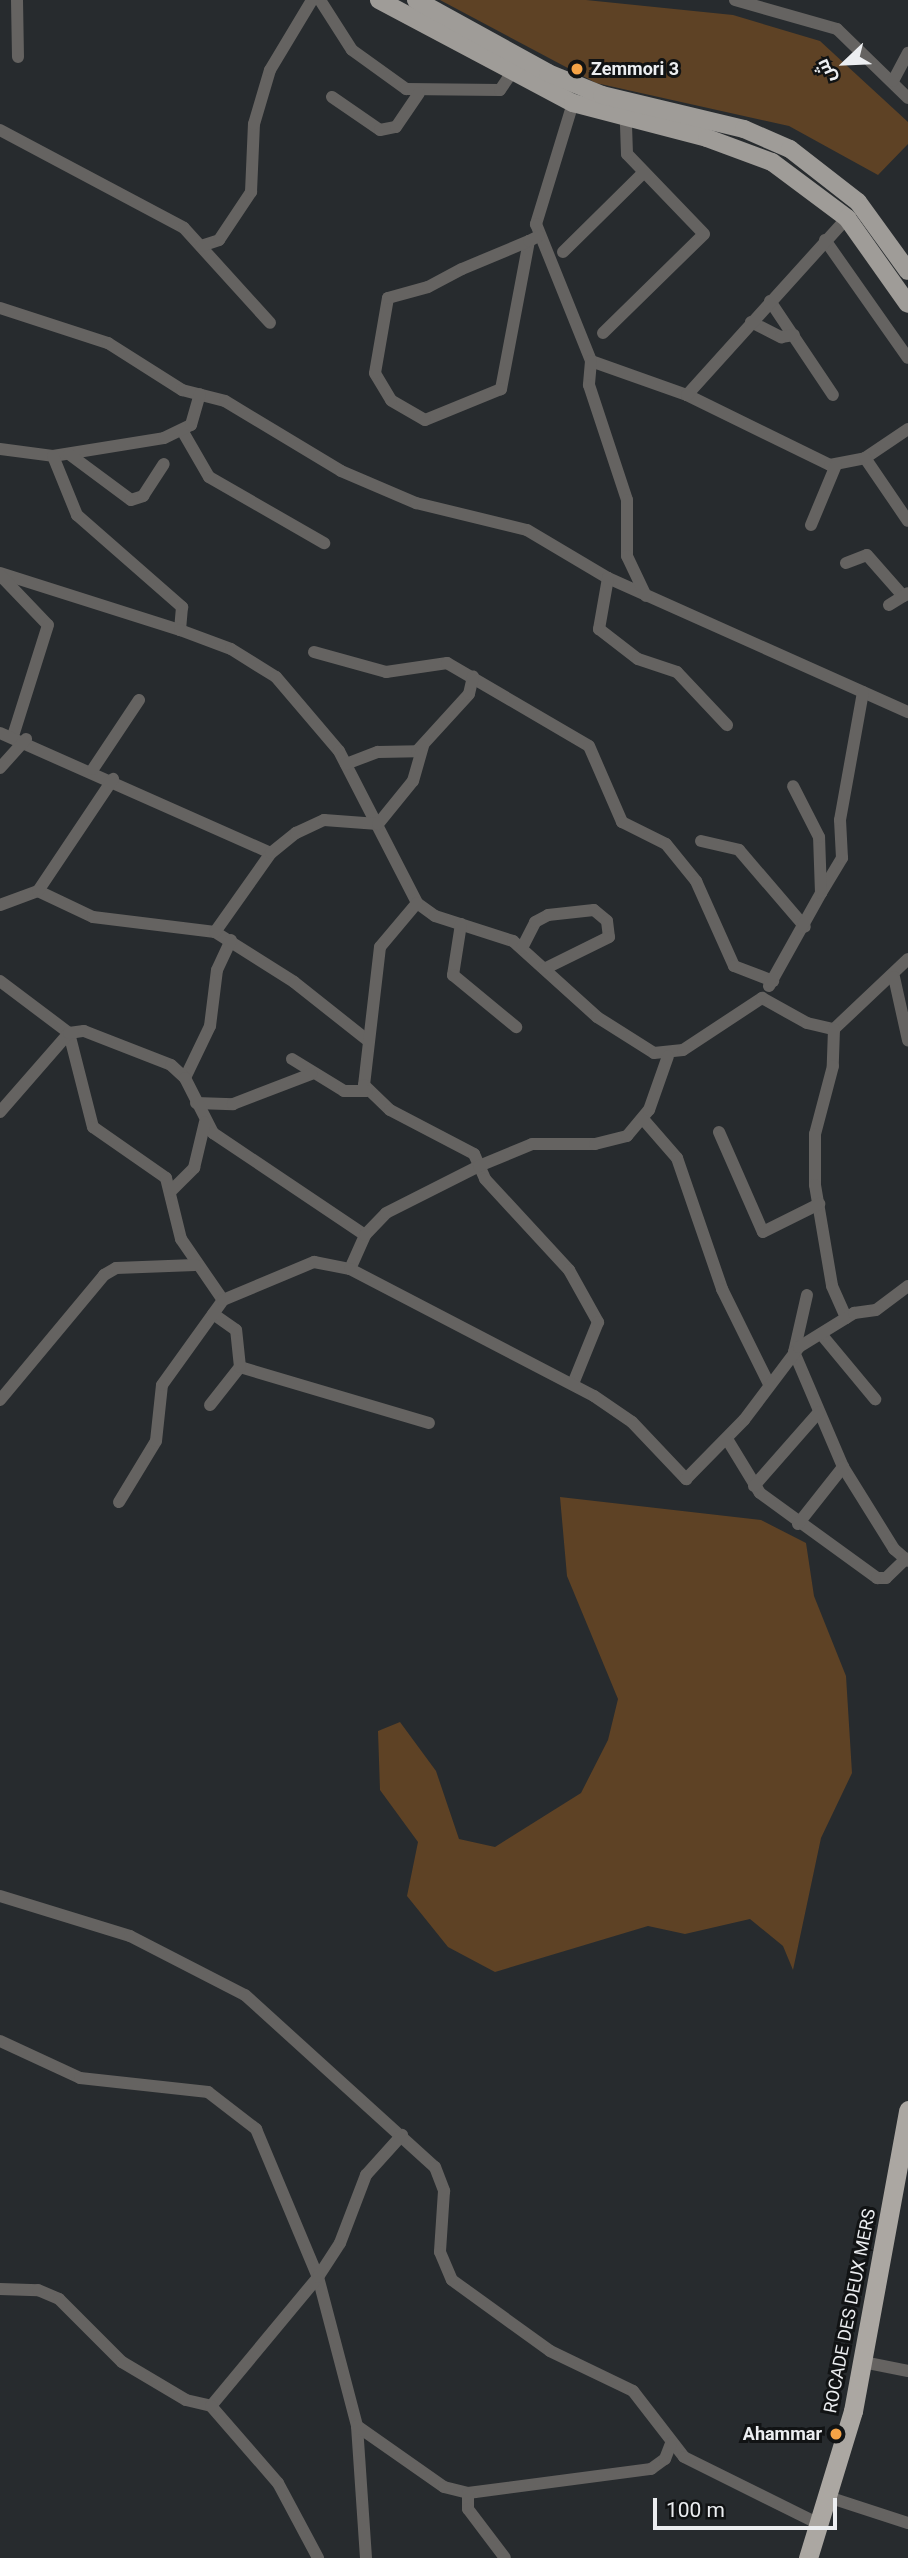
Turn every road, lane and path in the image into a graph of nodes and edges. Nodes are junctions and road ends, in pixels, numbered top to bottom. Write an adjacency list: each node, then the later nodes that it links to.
1 (17, 0): 10 (street)
2 (312, 0): 23 (street)
3 (320, 0): 13 (street)
4 (379, 0): 11 (main road)
5 (416, 0): 25 (main road)
6 (735, 0): 8 (street)
7 (795, 0): 8 (street)
8 (794, 14): 12 (street)
9 (908, 53): 12 (street)
10 (18, 57)
11 (510, 75): 13 (street); 16 (main road)
12 (893, 82): 15 (street)
13 (419, 93): 14 (street)
14 (332, 97)
15 (908, 97)
16 (573, 103): 17 (main road); 21 (street)
17 (626, 119): 19 (street); 20 (main road)
18 (0, 130): 23 (street)
19 (643, 173): 24 (street); 31 (street)
20 (847, 218): 22 (street); 27 (main road)
21 (534, 238): 21 (street); 34 (street)
22 (825, 240): 26 (street); 33 (street)
23 (201, 246): 30 (street)
24 (563, 252)
25 (908, 271)
26 (770, 301): 29 (street); 32 (street)
27 (908, 304)
28 (0, 307): 35 (street)
29 (751, 322): 32 (street); 36 (street)
30 (270, 323)
31 (603, 333)
32 (794, 335): 37 (street)
33 (908, 358)
34 (592, 360): 36 (street); 53 (street)
35 (200, 394): 39 (street); 51 (street)
36 (687, 395): 45 (street)
37 (833, 396)
38 (908, 429): 43 (street)
39 (183, 432): 41 (street); 48 (street)
40 (0, 449): 42 (street)
41 (69, 454): 42 (street); 44 (street)
42 (53, 457): 55 (street)
43 (865, 458): 45 (street); 46 (street)
44 (163, 464)
45 (836, 465): 47 (street)
46 (908, 522)
47 (811, 525)
48 (324, 542)
49 (846, 563): 52 (street)
50 (0, 574): 55 (street); 62 (street)
51 (608, 578): 53 (street); 61 (street)
52 (905, 594): 54 (street)
53 (646, 596): 58 (street)
54 (889, 605)
55 (180, 630): 64 (street)
56 (314, 652): 57 (street)
57 (473, 676): 63 (street); 85 (street)
58 (863, 692): 60 (street); 73 (street)
59 (139, 700): 66 (street)
60 (908, 712)
61 (727, 725)
62 (13, 736): 65 (street); 66 (street)
63 (423, 745): 64 (street); 69 (street)
64 (346, 764): 69 (street)
65 (0, 768)
66 (93, 769): 67 (street)
67 (113, 779): 71 (street); 72 (street)
68 (793, 786): 73 (street)
69 (378, 824): 71 (street); 74 (street)
70 (701, 841): 77 (street)
71 (271, 852): 78 (street)
72 (38, 891): 75 (street); 78 (street)
73 (821, 893): 77 (street)
74 (417, 903): 76 (street); 90 (street)
75 (0, 905)
76 (460, 925): 80 (street); 87 (street)
77 (805, 926): 85 (street)
78 (215, 932): 79 (street)
79 (231, 940): 90 (street); 95 (street)
80 (522, 948): 82 (street); 82 (street)
81 (908, 959): 83 (street)
82 (544, 969): 92 (street)
83 (894, 977): 88 (street); 91 (street)
84 (0, 981): 89 (street)
85 (773, 981): 86 (street)
86 (762, 998): 88 (street); 92 (street)
87 (516, 1027)
88 (834, 1029): 104 (street)
89 (69, 1033): 95 (street); 98 (street); 103 (street)
90 (366, 1039): 96 (street)
91 (908, 1040)
92 (668, 1056): 99 (street)
93 (292, 1059): 94 (street)
94 (311, 1074): 96 (street); 97 (street)
95 (185, 1078): 97 (street)
96 (367, 1091): 102 (street)
97 (196, 1103): 100 (street)
98 (0, 1112)
99 (643, 1119): 102 (street); 117 (street)
100 (205, 1122): 103 (street); 105 (street)
101 (719, 1132): 104 (street)
102 (479, 1166): 105 (street); 116 (street)
103 (171, 1191): 106 (street)
104 (819, 1204): 112 (street)
105 (365, 1236): 107 (street)
106 (195, 1265): 110 (street); 119 (street)
107 (350, 1269): 110 (street); 116 (street)
108 (908, 1286): 112 (street)
109 (807, 1295): 114 (street)
110 (223, 1300): 111 (street)
111 (214, 1314): 115 (street); 126 (street)
112 (846, 1318): 113 (street)
113 (821, 1334): 114 (street); 118 (street)
114 (794, 1353): 117 (street); 121 (street)
115 (240, 1367): 120 (street); 122 (street)
116 (573, 1384): 123 (street)
117 (769, 1384): 123 (street)
118 (875, 1399)
119 (0, 1400)
120 (210, 1405)
121 (819, 1412): 124 (street); 125 (street)
122 (429, 1423)
123 (727, 1439): 125 (street)
124 (843, 1467): 127 (street); 128 (street)
125 (754, 1486): 127 (street)
126 (119, 1502)
127 (798, 1524): 128 (street)
128 (907, 1560)
129 (0, 1896): 132 (street)
130 (0, 2042): 133 (street)
131 (908, 2110): 135 (highway, ROCADE DES DEUX MERS)
132 (402, 2135): 133 (street); 139 (street)
133 (318, 2277): 137 (street); 138 (street)
134 (0, 2289): 137 (street)
135 (863, 2362): 136 (street); 141 (highway, ROCADE DES DEUX MERS)
136 (908, 2371)
137 (211, 2406): 144 (street)
138 (357, 2426): 140 (street); 145 (street)
139 (671, 2443): 140 (street); 143 (street)
140 (468, 2493): 146 (street)
141 (828, 2497): 142 (street); 143 (highway, ROCADE DES DEUX MERS)
142 (908, 2523)
143 (820, 2524): 147 (highway, ROCADE DES DEUX MERS)
144 (318, 2558)
145 (366, 2558)
146 (505, 2558)
147 (808, 2558)

